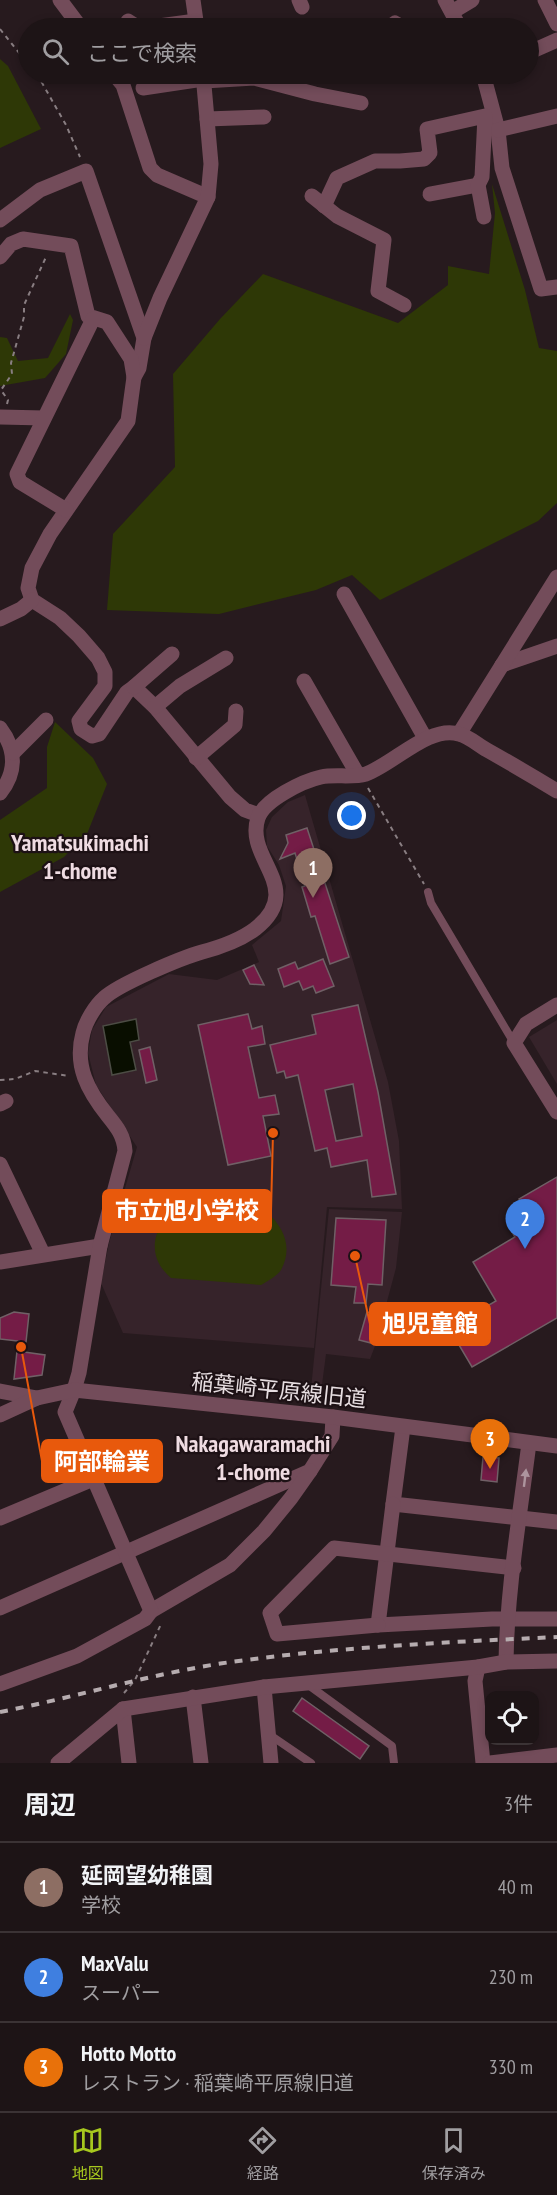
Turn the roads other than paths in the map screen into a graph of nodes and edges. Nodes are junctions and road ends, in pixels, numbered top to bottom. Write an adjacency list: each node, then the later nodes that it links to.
1 (60, 0): 6 (street)
2 (193, 0): 7 (street)
3 (472, 0): 5 (street)
4 (545, 0): 8 (street)
5 (449, 6)
6 (74, 18)
7 (196, 18)
8 (557, 24)
9 (557, 40): 10 (street)
10 (539, 48)
11 (122, 84): 27 (street)
12 (167, 84): 17 (street)
13 (204, 84): 22 (street)
14 (277, 84): 18 (street)
15 (477, 84): 19 (street)
16 (486, 84): 23 (street)
17 (143, 88)
18 (360, 103)
19 (485, 116): 24 (street); 25 (street); 32 (street)
20 (557, 116): 23 (street)
21 (264, 117): 22 (street)
22 (207, 119): 27 (street)
23 (498, 130): 24 (street)
24 (502, 168): 31 (street)
25 (478, 185): 26 (street); 28 (street)
26 (430, 194)
27 (208, 197): 34 (street)
28 (484, 218)
29 (0, 220): 34 (street)
30 (0, 257): 33 (street)
31 (557, 287)
32 (404, 305)
33 (93, 319): 35 (street); 37 (street)
34 (144, 338): 35 (street)
35 (135, 376): 38 (street)
36 (3, 418): 37 (street)
37 (44, 418): 38 (street)
38 (66, 510): 41 (street)
39 (557, 577): 46 (street)
40 (344, 594): 54 (street)
41 (32, 600): 42 (street); 48 (street)
42 (0, 619)
43 (557, 646): 46 (street)
44 (172, 654): 48 (street)
45 (226, 658): 49 (street)
46 (501, 665): 53 (street)
47 (304, 681): 57 (street)
48 (134, 687): 49 (street)
49 (155, 707): 56 (street)
50 (236, 711): 56 (street)
51 (46, 720): 55 (street)
52 (0, 728): 55 (street)
53 (459, 734): 54 (street); 58 (street)
54 (425, 738): 57 (street)
55 (13, 753): 59 (street)
56 (196, 758): 60 (street)
57 (359, 775): 60 (street)
58 (557, 791)
59 (0, 793)
60 (259, 815): 66 (street)
61 (428, 892): 63 (lane)
62 (557, 1005): 63 (street)
63 (514, 1043): 64 (street)
64 (557, 1112)
65 (0, 1164): 67 (street)
66 (100, 1246): 67 (street); 69 (street)
67 (43, 1254): 68 (street)
68 (0, 1262)
69 (74, 1389): 71 (street, 稲葉崎平原線旧道); 73 (street, 稲葉崎平原線旧道); 78 (street)
70 (0, 1390): 71 (street)
71 (37, 1398): 72 (street, 稲葉崎平原線旧道)
72 (0, 1415)
73 (333, 1417): 74 (street, 稲葉崎平原線旧道); 77 (street)
74 (403, 1427): 75 (street, 稲葉崎平原線旧道); 79 (street)
75 (529, 1443): 76 (street, 稲葉崎平原線旧道); 81 (street, one-way to 75)
76 (557, 1446)
77 (310, 1471): 83 (street); 87 (street)
78 (93, 1479): 80 (street); 83 (street)
79 (393, 1504): 81 (street); 84 (street)
80 (0, 1518)
81 (520, 1518): 82 (street); 85 (street)
82 (557, 1522)
83 (126, 1553): 86 (street); 87 (street)
84 (386, 1554): 85 (street); 90 (street); 90 (street)
85 (514, 1568): 89 (street)
86 (0, 1608)
87 (151, 1611): 95 (street)
88 (557, 1619): 89 (street)
89 (509, 1620): 90 (street); 91 (street)
90 (378, 1625)
91 (506, 1662): 92 (street); 93 (street)
92 (557, 1662)
93 (478, 1666): 94 (street); 107 (street)
94 (306, 1683): 96 (street); 106 (lane)
95 (0, 1684)
96 (264, 1687): 97 (street); 99 (street)
97 (193, 1697): 98 (street); 103 (street)
98 (123, 1709): 101 (street); 102 (street)
99 (268, 1734): 104 (street); 105 (lane)
100 (557, 1755): 108 (street)
101 (58, 1763)
102 (129, 1763)
103 (201, 1763)
104 (272, 1763)
105 (311, 1763)
106 (394, 1763)
107 (483, 1763)
108 (490, 1763)

